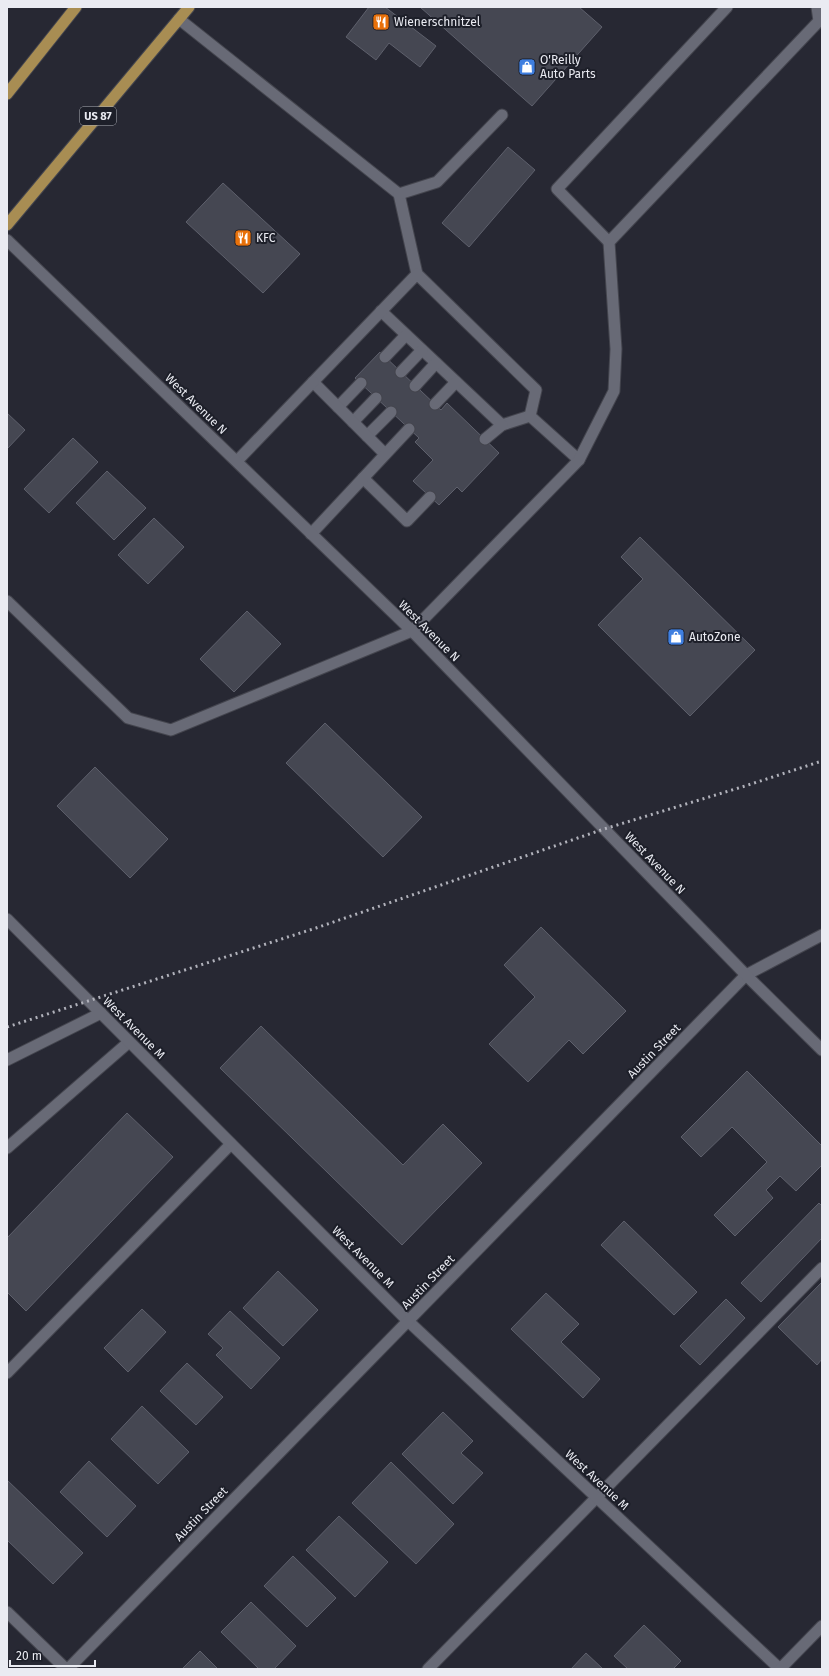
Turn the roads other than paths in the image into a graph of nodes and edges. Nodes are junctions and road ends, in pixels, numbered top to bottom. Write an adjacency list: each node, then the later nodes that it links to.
1 (76, 7): 6 (main road)
2 (189, 7): 5 (main road, US 87)
3 (727, 7): 11 (street)
4 (817, 7): 11 (street)
5 (179, 19): 8 (street); 9 (main road, US 87)
6 (7, 94)
7 (502, 115): 8 (street)
8 (399, 194): 12 (street)
9 (7, 225)
10 (7, 240): 35 (street, West Avenue N)
11 (609, 242): 34 (street)
12 (417, 274): 13 (street); 27 (street)
13 (381, 311): 14 (street); 19 (street)
14 (406, 335): 15 (street); 16 (street)
15 (422, 350): 17 (street); 18 (street)
16 (385, 357)
17 (436, 363): 20 (street); 22 (street)
18 (401, 372)
19 (313, 382): 25 (street); 35 (street)
20 (456, 382): 24 (street); 29 (street)
21 (361, 383): 25 (street)
22 (415, 386)
23 (376, 398): 28 (street)
24 (435, 404)
25 (338, 407): 28 (street)
26 (391, 412): 31 (street)
27 (530, 416): 29 (street); 34 (street)
28 (353, 422): 31 (street)
29 (502, 425): 32 (street)
30 (409, 429): 33 (street)
31 (367, 436): 33 (street)
32 (485, 440)
33 (385, 454): 36 (street)
34 (579, 460): 40 (street)
35 (236, 461): 38 (street, West Avenue N)
36 (363, 478): 37 (street); 38 (street)
37 (430, 496)
38 (311, 534): 40 (street, West Avenue N)
39 (7, 601): 40 (street)
40 (412, 631): 43 (street, West Avenue N)
41 (7, 919): 44 (street, West Avenue M)
42 (822, 935): 43 (street, Austin Street)
43 (746, 975): 46 (street, West Avenue N); 51 (street, Austin Street)
44 (101, 1013): 45 (street, West Avenue M); 47 (street)
45 (129, 1042): 48 (street, West Avenue M); 49 (street)
46 (822, 1050)
47 (7, 1060)
48 (231, 1144): 51 (street, West Avenue M); 52 (street)
49 (7, 1148)
50 (822, 1268): 53 (street)
51 (408, 1321): 53 (street, West Avenue M); 56 (street, Austin Street)
52 (7, 1373)
53 (597, 1497): 57 (street); 58 (street, West Avenue M)
54 (7, 1612): 56 (street)
55 (822, 1626): 58 (street)
56 (67, 1669)
57 (428, 1669)
58 (780, 1669)

